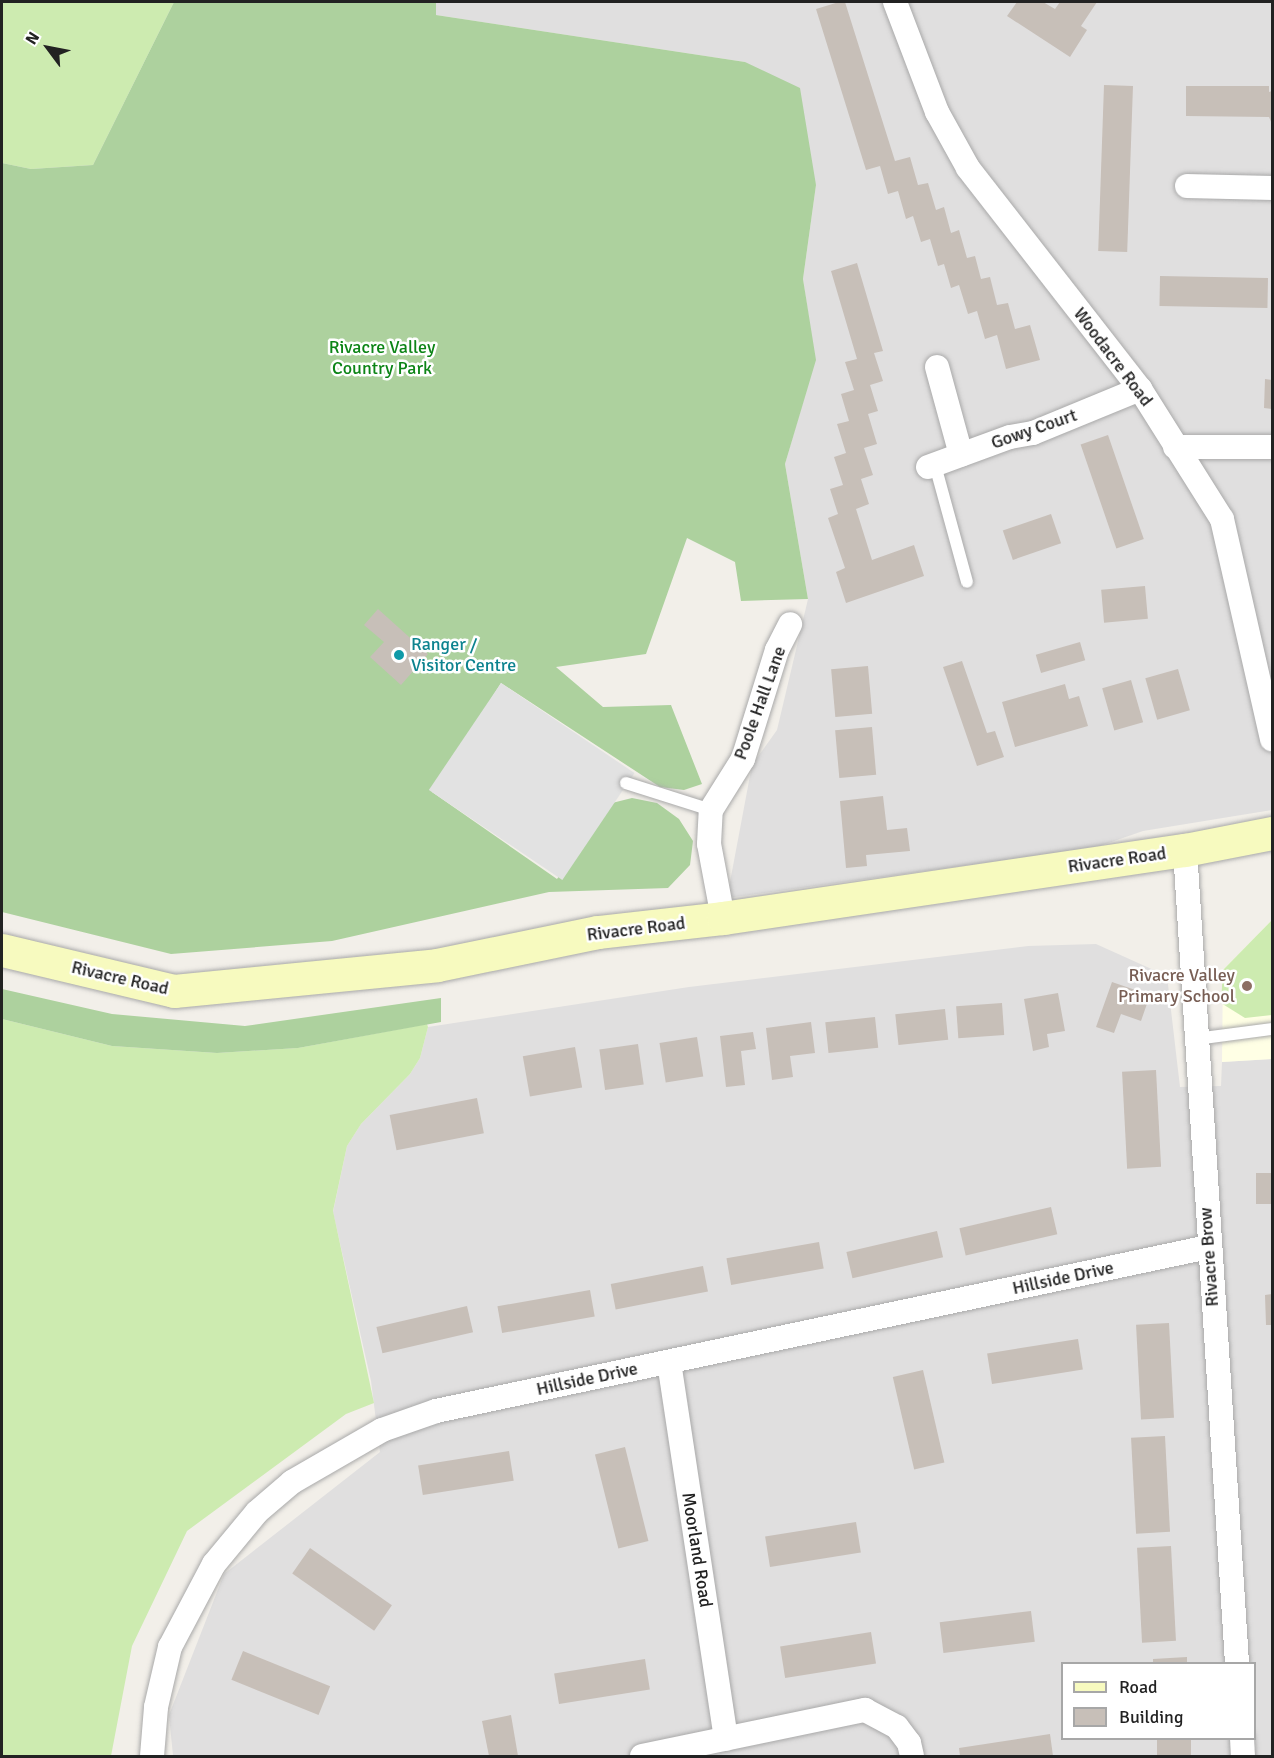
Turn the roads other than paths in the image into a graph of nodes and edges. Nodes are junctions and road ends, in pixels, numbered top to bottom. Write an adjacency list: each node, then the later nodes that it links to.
1 (895, 2): 5 (street, Woodacre Road)
2 (1187, 186): 3 (street)
3 (1272, 188)
4 (937, 367): 8 (street)
5 (1140, 388): 6 (street, Woodacre Road); 8 (street, Gowy Court)
6 (1175, 447): 7 (street); 12 (street, Woodacre Road)
7 (1272, 447)
8 (961, 455): 9 (street, Gowy Court)
9 (932, 466): 10 (lane)
10 (967, 582)
11 (790, 624): 14 (street, Poole Hall Lane)
12 (1272, 738)
13 (626, 783): 14 (lane)
14 (711, 810): 17 (street, Poole Hall Lane)
15 (1272, 832): 16 (main road, Rivacre Road)
16 (1185, 850): 17 (main road, Rivacre Road); 20 (street, Rivacre Brow)
17 (723, 918): 18 (main road, Rivacre Road)
18 (2, 950)
19 (1272, 1029): 20 (lane)
20 (1196, 1039): 21 (street, Rivacre Brow)
21 (1208, 1247): 22 (street, Hillside Drive); 23 (street, Rivacre Brow)
22 (669, 1362): 24 (street, Moorland Road); 26 (street, Hillside Drive)
23 (1237, 1662)
24 (726, 1739): 27 (street); 28 (street)
25 (1242, 1740): 29 (street)
26 (152, 1756)
27 (642, 1756)
28 (912, 1756)
29 (1243, 1756)

